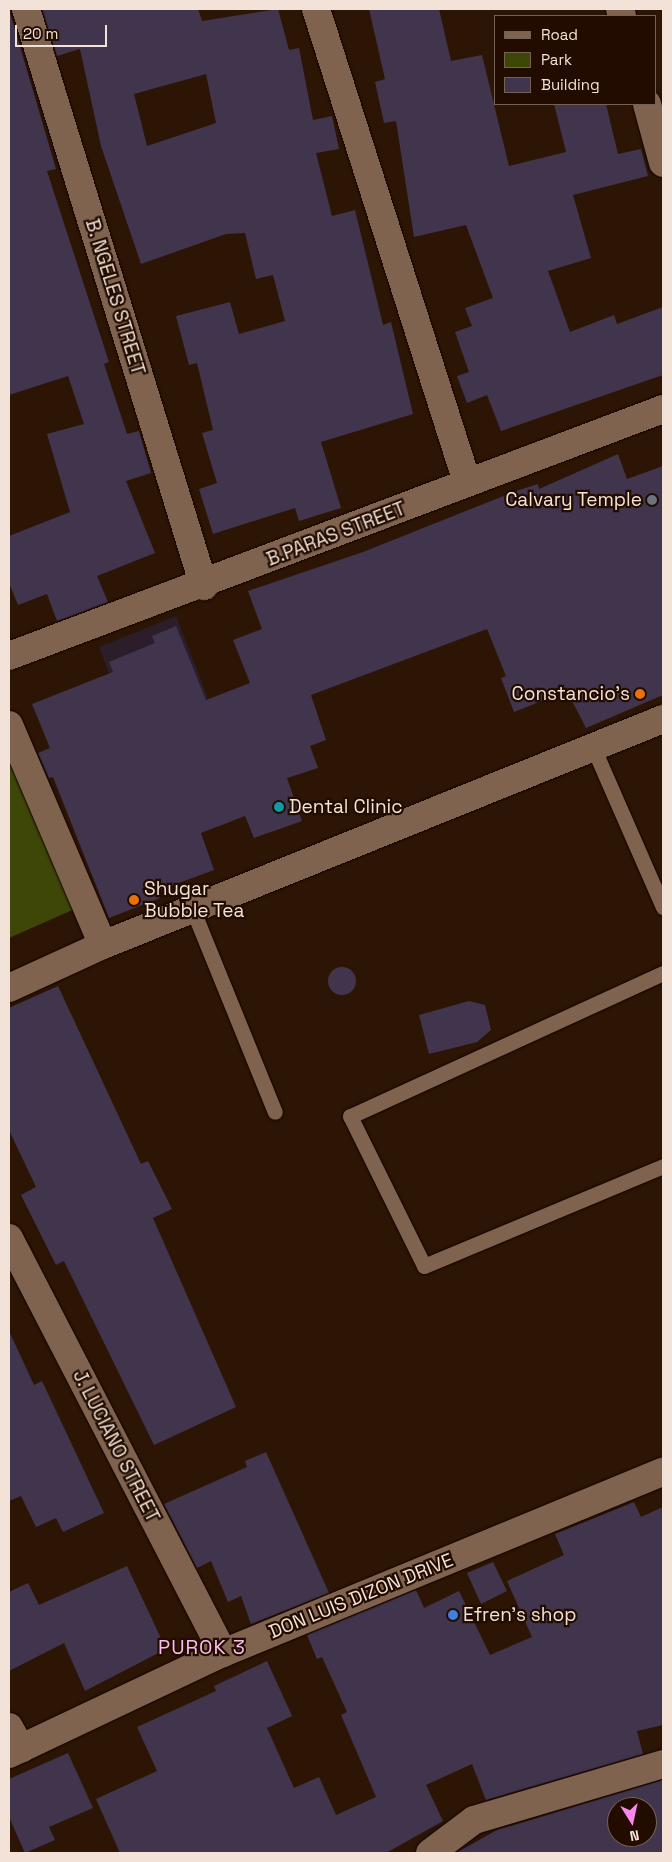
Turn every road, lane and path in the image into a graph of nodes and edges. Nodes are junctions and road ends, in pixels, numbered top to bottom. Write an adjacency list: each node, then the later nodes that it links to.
1 (26, 9): 7 (street, B. NGELES STREET)
2 (316, 9): 6 (street)
3 (647, 105): 4 (street)
4 (663, 163)
5 (663, 409): 6 (street, B.PARAS STREET)
6 (466, 483): 7 (street, B.PARAS STREET)
7 (204, 586): 8 (street, B.PARAS STREET)
8 (9, 656)
9 (663, 719): 11 (street)
10 (9, 725): 14 (street)
11 (593, 747): 12 (lane); 13 (street)
12 (663, 907)
13 (192, 908): 14 (street); 17 (lane)
14 (103, 945): 16 (street)
15 (663, 973): 18 (lane)
16 (9, 988)
17 (275, 1112)
18 (663, 1166)
19 (9, 1238): 21 (street, J. LUCIANO STREET)
20 (663, 1472): 21 (street, DON LUIS DIZON DRIVE)
21 (223, 1653): 22 (street, DON LUIS DIZON DRIVE)
22 (13, 1743)
23 (663, 1764): 24 (street)
24 (430, 1853)

